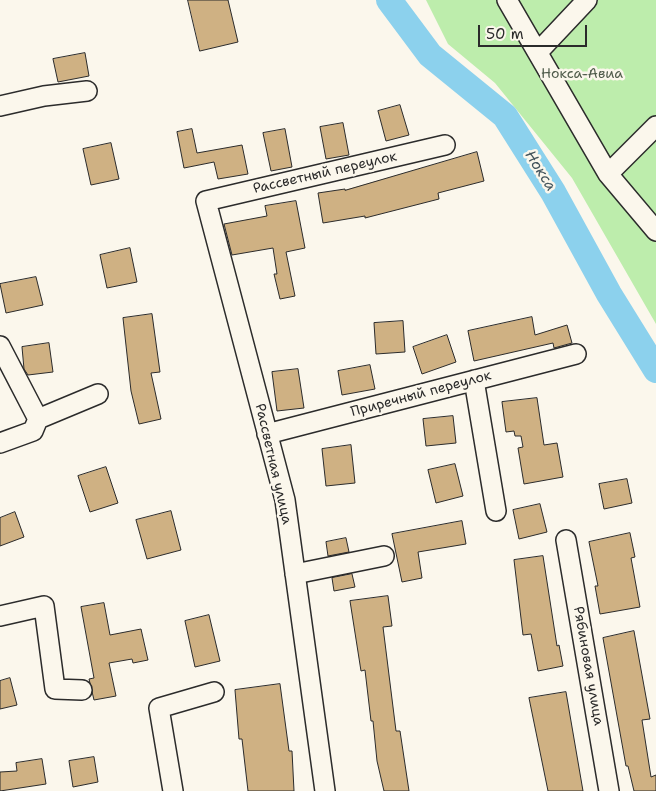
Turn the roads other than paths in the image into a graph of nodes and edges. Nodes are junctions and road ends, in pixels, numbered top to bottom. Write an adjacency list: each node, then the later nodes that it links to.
1 (507, 0): 3 (street)
2 (586, 0): 3 (street)
3 (538, 52): 8 (street)
4 (87, 91): 5 (street)
5 (0, 106)
6 (656, 126): 8 (street)
7 (445, 145): 9 (street, Рассветный переулок)
8 (608, 174): 10 (street)
9 (206, 201): 16 (street, Рассветная улица)
10 (656, 231)
11 (0, 346): 15 (street)
12 (576, 354): 13 (street, Приречный переулок)
13 (474, 380): 16 (street, Приречный переулок); 18 (street)
14 (98, 394): 15 (street)
15 (38, 419): 17 (street)
16 (267, 434): 21 (street, Рассветная улица)
17 (0, 442)
18 (496, 511)
19 (566, 540): 27 (street, Рябиновая улица)
20 (384, 556): 21 (street)
21 (295, 574): 26 (street, Рассветная улица)
22 (0, 616): 23 (street)
23 (82, 690)
24 (214, 692): 25 (street)
25 (173, 791)
26 (325, 791)
27 (610, 791)

